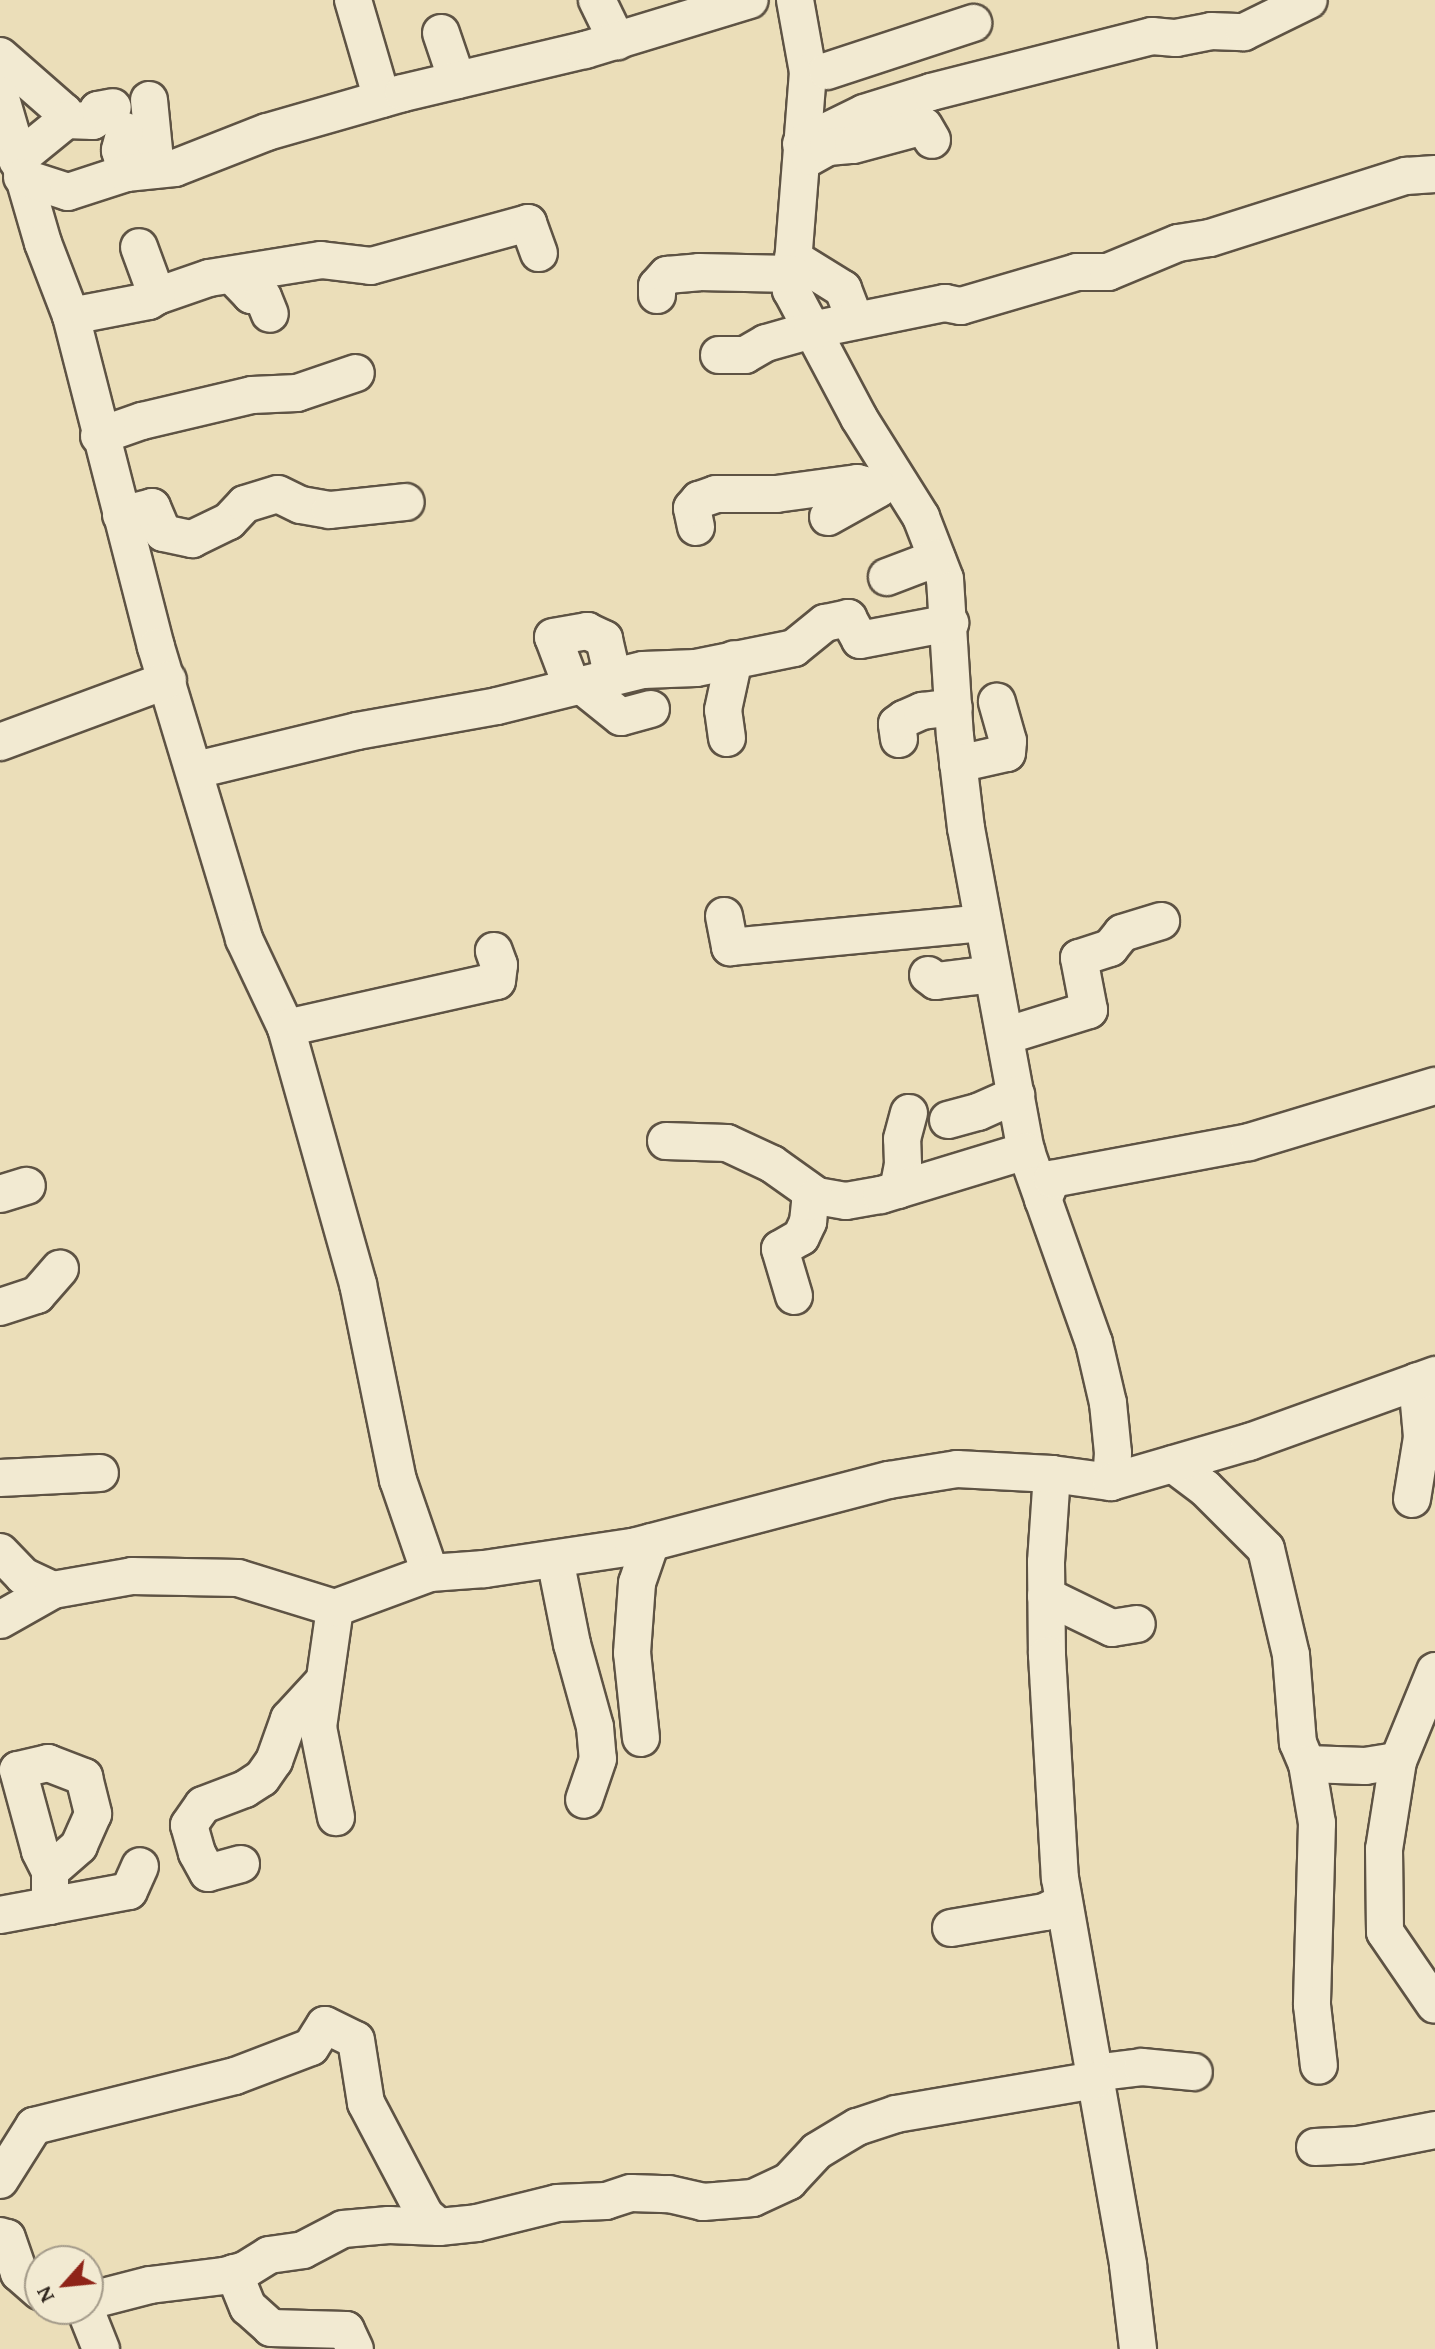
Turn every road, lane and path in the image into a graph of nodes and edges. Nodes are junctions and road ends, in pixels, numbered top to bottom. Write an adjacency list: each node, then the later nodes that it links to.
1 (353, 0): 14 (street)
2 (597, 0): 9 (street)
3 (750, 0): 9 (street)
4 (795, 0): 11 (street)
5 (811, 0): 11 (street)
6 (1309, 0): 16 (street)
7 (973, 23): 11 (street)
8 (441, 33): 12 (street)
9 (617, 41): 12 (street)
10 (0, 56): 17 (street)
11 (821, 73): 16 (street); 19 (street)
12 (457, 80): 14 (street)
13 (0, 95): 20 (street)
14 (382, 99): 21 (street)
15 (149, 100): 21 (street)
16 (883, 107): 19 (street)
17 (66, 120): 20 (street); 21 (street)
18 (932, 140): 19 (street)
19 (801, 153): 25 (street)
20 (20, 168): 21 (street); 30 (street)
21 (141, 171)
22 (1435, 174): 31 (street)
23 (139, 247): 28 (street)
24 (539, 253): 26 (street)
25 (792, 266): 27 (street); 31 (street); 32 (street)
26 (232, 275): 28 (street); 29 (street)
27 (657, 295)
28 (168, 300): 30 (street)
29 (270, 314)
30 (71, 316): 35 (street)
31 (855, 321): 32 (street)
32 (812, 330): 33 (street); 36 (street)
33 (719, 355)
34 (356, 373): 35 (street)
35 (99, 436): 38 (street)
36 (887, 483): 39 (street); 40 (street); 41 (street)
37 (406, 502): 38 (street)
38 (121, 515): 45 (street)
39 (828, 517)
40 (696, 527)
41 (937, 558): 42 (street); 43 (street)
42 (887, 577)
43 (950, 623): 44 (street); 48 (street)
44 (734, 659): 46 (street); 50 (street)
45 (168, 680): 52 (street); 54 (street)
46 (589, 683): 49 (street); 54 (street)
47 (997, 702): 53 (street)
48 (954, 707): 51 (street); 53 (street)
49 (651, 709)
50 (727, 738)
51 (899, 739)
52 (0, 742)
53 (958, 764): 57 (street)
54 (196, 770): 61 (street)
55 (724, 916): 57 (street)
56 (1161, 921): 62 (street)
57 (983, 923): 59 (street)
58 (494, 951): 61 (street)
59 (993, 974): 60 (street); 62 (street)
60 (928, 975)
61 (286, 1028): 85 (street)
62 (1005, 1036): 64 (street)
63 (1435, 1086): 71 (street)
64 (1016, 1095): 66 (street); 68 (street)
65 (909, 1113): 69 (street)
66 (948, 1120)
67 (666, 1141): 70 (street)
68 (1026, 1151): 69 (street); 71 (street)
69 (898, 1190): 70 (street)
70 (817, 1196): 73 (street)
71 (1043, 1200): 80 (street)
72 (60, 1269): 74 (street)
73 (794, 1296)
74 (0, 1307)
75 (1426, 1378): 76 (street); 81 (street)
76 (1173, 1464): 80 (street); 95 (street)
77 (100, 1473): 79 (street)
78 (1052, 1474): 80 (street); 82 (street); 87 (street)
79 (0, 1478)
80 (1111, 1482)
81 (1412, 1499)
82 (651, 1542): 84 (street); 93 (street)
83 (0, 1552): 86 (street)
84 (555, 1559): 85 (street); 96 (street)
85 (430, 1573): 88 (street)
86 (53, 1590): 88 (street); 89 (street)
87 (1046, 1596): 90 (street); 100 (street)
88 (335, 1608): 91 (street)
89 (0, 1620)
90 (1137, 1624)
91 (323, 1682): 97 (street); 98 (street)
92 (1433, 1683): 94 (street)
93 (641, 1738)
94 (1398, 1761): 95 (street); 103 (street)
95 (1307, 1764): 104 (street)
96 (584, 1800)
97 (336, 1817)
98 (241, 1864)
99 (140, 1866): 101 (street)
100 (1064, 1902): 102 (street); 106 (street)
101 (0, 1915)
102 (951, 1928)
103 (1435, 2005)
104 (1319, 2066)
105 (1194, 2072): 106 (street)
106 (1094, 2076): 110 (street); 118 (street)
107 (1435, 2130): 108 (street)
108 (1315, 2147)
109 (0, 2180): 110 (street)
110 (439, 2227): 112 (street)
111 (0, 2236): 113 (street)
112 (234, 2273): 114 (street); 117 (street)
113 (24, 2277)
114 (104, 2297)
115 (91, 2325): 116 (street)
116 (101, 2349)
117 (355, 2349)
118 (1138, 2349)

